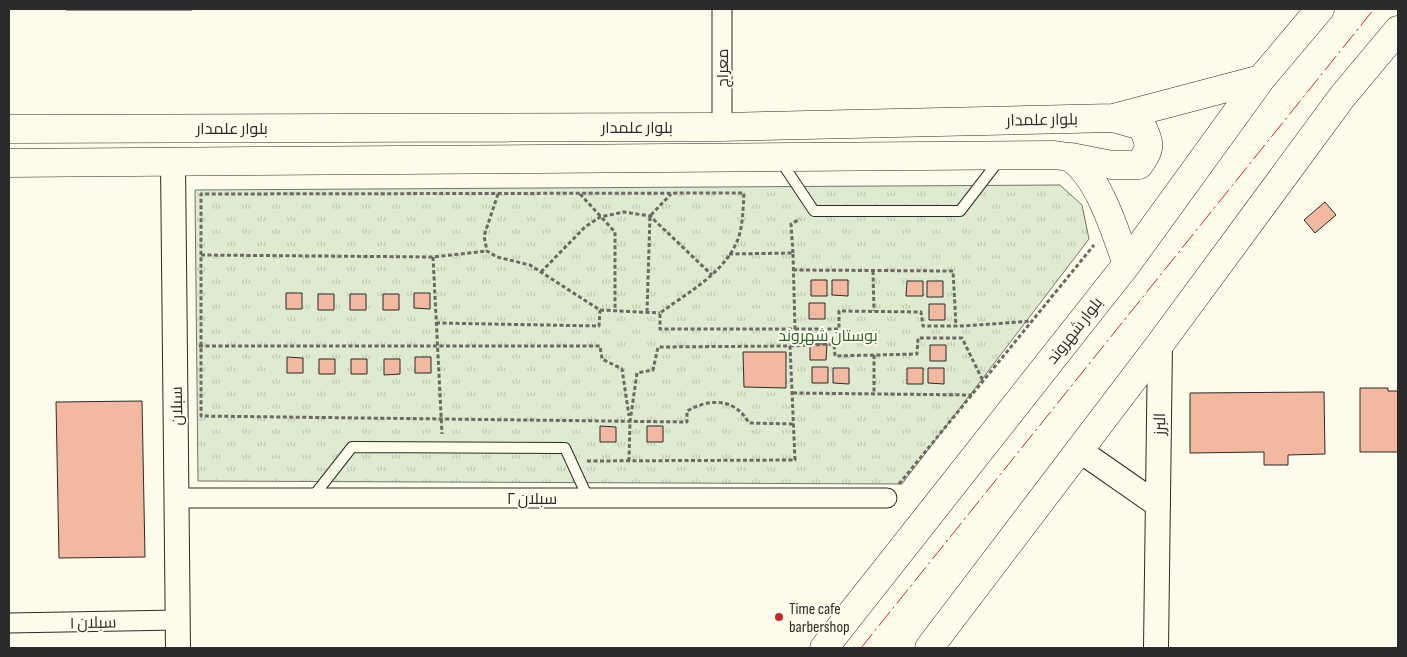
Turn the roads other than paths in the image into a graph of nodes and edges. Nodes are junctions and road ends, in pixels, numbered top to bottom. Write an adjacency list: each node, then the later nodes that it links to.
1 (722, 9): 6 (street, معراج)
2 (1320, 9): 4 (main road, بلوار شهروند)
3 (1398, 30): 15 (main road)
4 (1261, 79): 5 (main road, بلوار علمدار); 14 (main road, بلوار شهروند)
5 (1113, 118): 6 (main road, بلوار علمدار); 11 (main road, بلوار علمدار)
6 (722, 127): 7 (main road, بلوار علمدار)
7 (172, 128): 8 (main road, بلوار علمدار); 13 (main road)
8 (9, 129)
9 (1003, 154): 10 (main road, بلوار علمدار); 10 (lane); 11 (main road, بلوار علمدار)
10 (778, 157): 13 (main road, بلوار علمدار)
11 (1071, 158): 14 (main road)
12 (9, 163): 13 (main road, بلوار علمدار)
13 (173, 163): 17 (street, سبلان)
14 (1127, 264): 25 (main road, بلوار شهروند)
15 (1160, 344): 16 (main road); 21 (street, البرز)
16 (1079, 450): 21 (street); 26 (main road)
17 (177, 498): 18 (street, سبلان ۲); 22 (street, سبلان)
18 (312, 498): 19 (street, سبلان ۲); 19 (lane)
19 (588, 498): 20 (street, سبلان ۲)
20 (887, 498)
21 (1158, 505): 27 (street, البرز)
22 (178, 620): 23 (street, سبلان ۱); 24 (street, سبلان)
23 (9, 623)
24 (178, 648)
25 (824, 648)
26 (929, 648)
27 (1156, 648)

